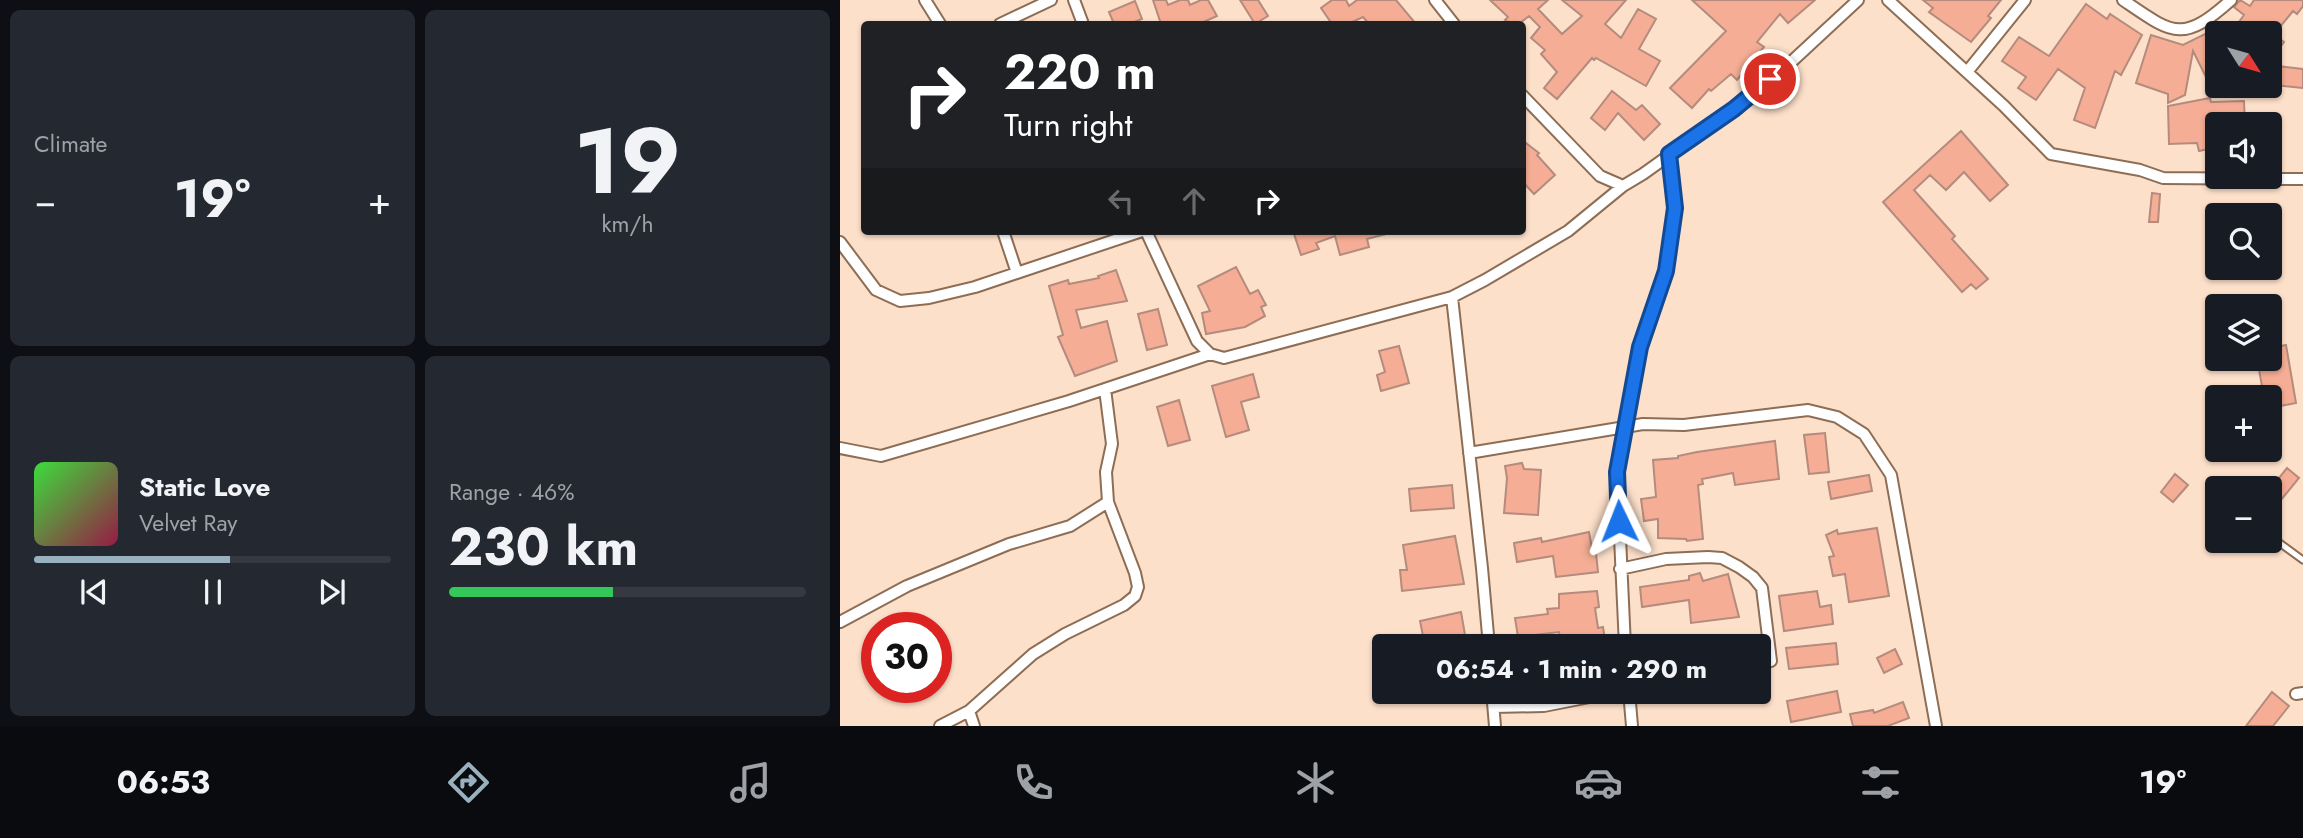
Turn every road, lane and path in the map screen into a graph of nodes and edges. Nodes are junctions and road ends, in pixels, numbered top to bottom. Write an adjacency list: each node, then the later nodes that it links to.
1 (925, 0): 10 (street)
2 (1051, 0): 11 (street)
3 (1074, 0): 12 (street)
4 (1435, 0): 13 (street)
5 (1858, 0): 16 (street)
6 (1888, 0): 14 (street)
7 (2025, 0): 14 (street)
8 (2123, 0): 9 (street)
9 (2231, 0)
10 (938, 21)
11 (1006, 21)
12 (1082, 21)
13 (1452, 21)
14 (1967, 72): 17 (street)
15 (1526, 99): 18 (street)
16 (1669, 154): 18 (street); 27 (street)
17 (2303, 179)
18 (1623, 186): 24 (street)
19 (1004, 235): 23 (street)
20 (1132, 235): 23 (street)
21 (1146, 235): 25 (street)
22 (840, 242): 23 (street)
23 (1017, 273)
24 (1452, 297): 25 (street); 29 (street)
25 (1210, 354): 26 (street)
26 (1105, 389): 28 (street); 30 (street)
27 (1626, 426): 29 (street); 33 (street); 47 (street)
28 (840, 448)
29 (1469, 453): 35 (street)
30 (1108, 502): 34 (street); 42 (street)
31 (2282, 545): 32 (lane)
32 (2303, 560)
33 (1620, 569): 36 (street); 37 (street)
34 (840, 622)
35 (1488, 634)
36 (1624, 634)
37 (1767, 634)
38 (1494, 704): 41 (street)
39 (1554, 704): 41 (street)
40 (1630, 704): 46 (street)
41 (1494, 707): 45 (street)
42 (969, 711): 43 (street); 44 (street)
43 (940, 726)
44 (974, 726)
45 (1495, 726)
46 (1632, 726)
47 (1936, 726)

